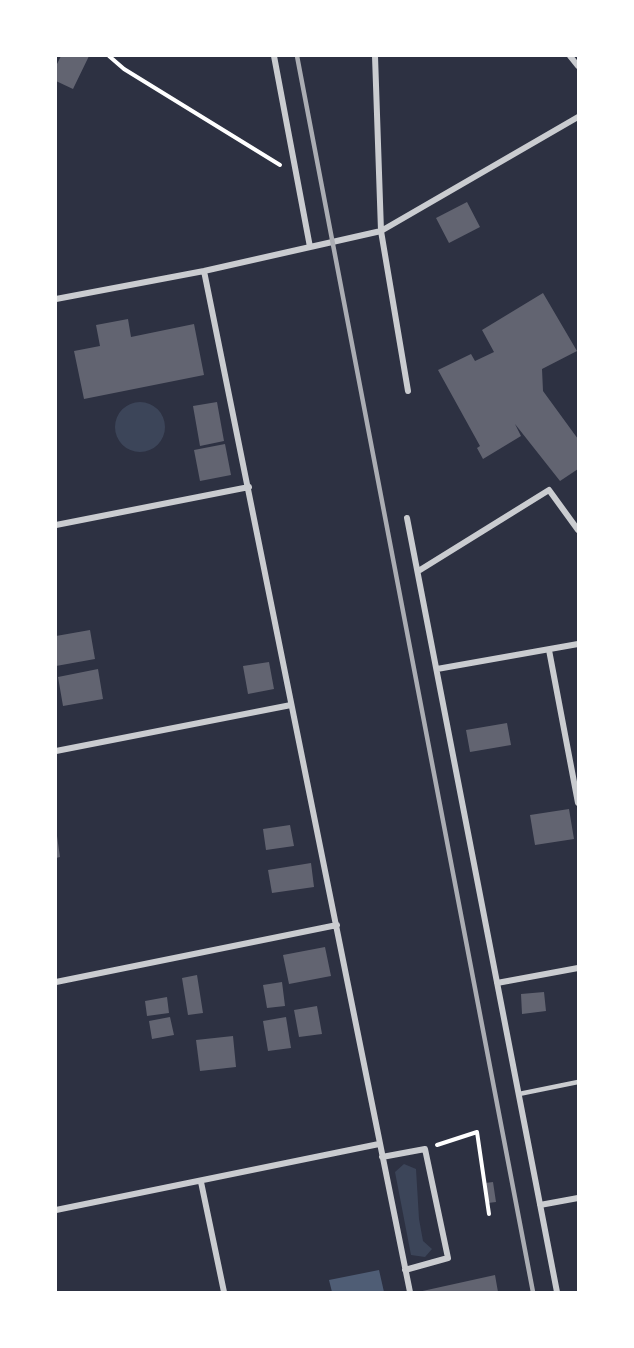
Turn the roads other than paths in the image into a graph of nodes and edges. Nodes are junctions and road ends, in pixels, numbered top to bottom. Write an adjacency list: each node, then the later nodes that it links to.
1 (274, 56): 7 (street)
2 (375, 56): 6 (street)
3 (570, 56): 4 (street)
4 (579, 66)
5 (579, 117): 6 (street)
6 (381, 231): 7 (street); 10 (street)
7 (310, 247): 8 (street)
8 (204, 271): 9 (street); 11 (street)
9 (56, 299)
10 (408, 391)
11 (249, 487): 13 (street); 19 (street)
12 (407, 518): 15 (street)
13 (56, 525)
14 (579, 530): 15 (street)
15 (420, 570): 18 (street)
16 (579, 644): 17 (street)
17 (549, 650): 18 (street); 21 (street)
18 (437, 669): 25 (street)
19 (291, 705): 20 (street); 22 (street)
20 (56, 751)
21 (579, 803)
22 (337, 925): 24 (street); 28 (street)
23 (579, 968): 25 (street)
24 (56, 982)
25 (497, 983): 27 (street)
26 (579, 1082): 27 (lane)
27 (519, 1094): 32 (street)
28 (380, 1144): 29 (street); 30 (street)
29 (382, 1157): 34 (street); 34 (street)
30 (201, 1182): 33 (street); 35 (street)
31 (579, 1198): 32 (street)
32 (540, 1205): 37 (street)
33 (56, 1210)
34 (405, 1270): 36 (street)
35 (224, 1293)
36 (410, 1293)
37 (557, 1293)

